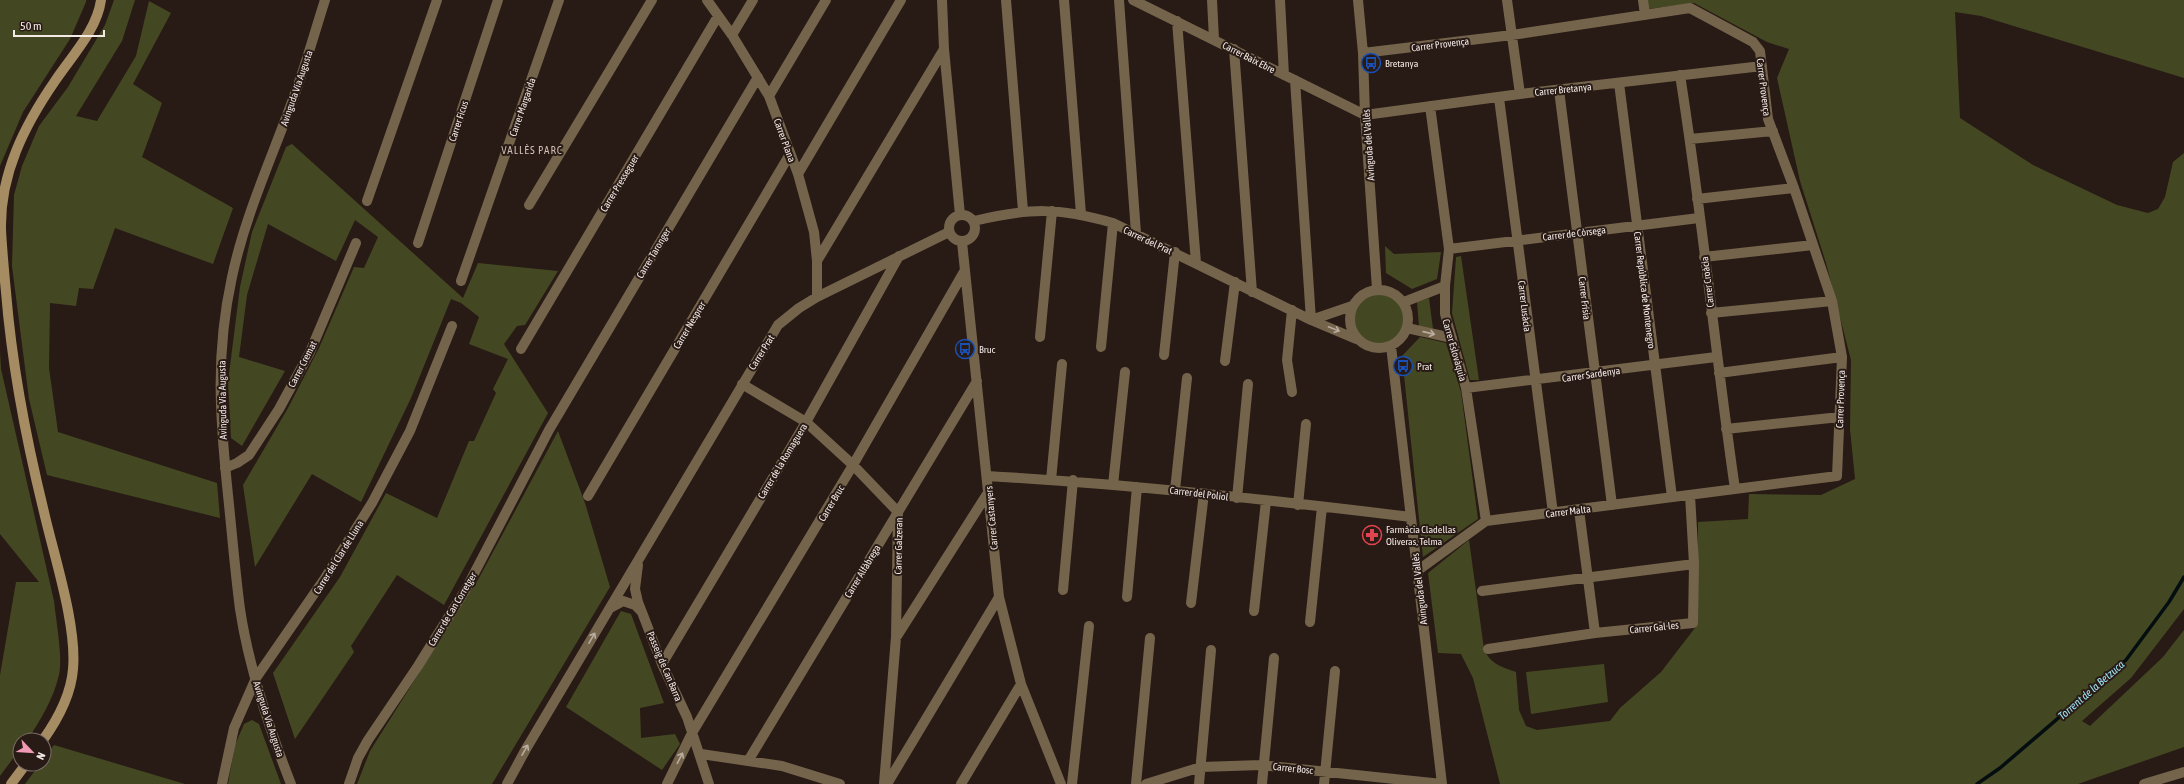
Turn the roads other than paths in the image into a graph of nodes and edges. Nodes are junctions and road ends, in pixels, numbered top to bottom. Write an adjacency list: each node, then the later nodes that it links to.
1 (101, 0): 164 (main road)
2 (325, 0): 116 (street, Avinguda Via Augusta)
3 (437, 0): 49 (street)
4 (498, 0): 65 (street, Carrer Ficus)
5 (559, 0): 74 (street, Carrer Margarida)
6 (652, 0): 50 (street)
7 (707, 0): 22 (street, Carrer Plana)
8 (753, 0): 25 (street)
9 (826, 0): 39 (street)
10 (900, 0): 46 (street)
11 (942, 0): 28 (street)
12 (1006, 0): 51 (street)
13 (1064, 0): 53 (street)
14 (1119, 0): 60 (street)
15 (1133, 0): 21 (street, Carrer Baix Ebre)
16 (1212, 0): 27 (street)
17 (1280, 0): 32 (street)
18 (1358, 0): 30 (street, Avinguda del Vallès)
19 (1507, 0): 26 (street)
20 (1643, 0): 23 (street)
21 (1148, 4): 24 (street, Carrer Baix Ebre)
22 (718, 16): 25 (street, Carrer Plana); 93 (street, Carrer Presseguer)
23 (1646, 16): 26 (street, Carrer Provença); 31 (street, Carrer Provença)
24 (1177, 21): 27 (street, Carrer Baix Ebre); 72 (street)
25 (732, 34): 34 (street, Carrer Plana)
26 (1512, 35): 30 (street, Carrer Provença); 38 (street)
27 (1214, 39): 29 (street, Carrer Baix Ebre)
28 (944, 49): 54 (street); 71 (street)
29 (1234, 49): 32 (street, Carrer Baix Ebre); 78 (street)
30 (1364, 53): 42 (street, Avinguda del Vallès)
31 (1762, 66): 33 (street, Carrer Bretanya); 43 (street, Carrer Provença)
32 (1284, 75): 35 (street, Carrer Baix Ebre)
33 (1680, 75): 36 (street, Carrer Bretanya); 44 (street, Carrer Croàcia)
34 (758, 77): 39 (street, Carrer Plana); 114 (street, Carrer Taronger)
35 (1295, 80): 42 (street, Carrer Baix Ebre); 85 (street)
36 (1619, 83): 37 (street, Carrer Bretanya); 58 (street, Carrer República de Montenegro)
37 (1559, 90): 38 (street, Carrer Bretanya); 61 (street, Carrer Frísia)
38 (1520, 94): 40 (street, Carrer Bretanya)
39 (769, 96): 45 (street, Carrer Plana)
40 (1499, 98): 41 (street, Carrer Bretanya); 62 (street, Carrer Lusàcia)
41 (1430, 106): 42 (street, Carrer Bretanya); 67 (street, Carrer Eslovàquia)
42 (1365, 115): 77 (street, Avinguda del Vallès)
43 (1772, 130): 44 (street); 47 (street, Carrer Provença)
44 (1690, 139): 48 (street, Carrer Croàcia)
45 (790, 154): 46 (street, Carrer Plana); 128 (street, Carrer Nesprer)
46 (798, 174): 71 (street, Carrer Plana)
47 (1794, 188): 48 (street); 66 (street, Carrer Provença)
48 (1697, 199): 55 (street, Carrer Croàcia)
49 (367, 201)
50 (529, 205)
51 (1023, 211): 52 (street, Carrer del Prat); 56 (street, Carrer del Prat)
52 (1052, 211): 53 (street, Carrer del Prat); 88 (street)
53 (1081, 214): 57 (street, Carrer del Prat)
54 (960, 215): 56 (street); 59 (street)
55 (1699, 218): 58 (street, Carrer de Còrsega); 70 (street, Carrer Croàcia)
56 (974, 222): 63 (street)
57 (1113, 223): 60 (street, Carrer del Prat); 92 (street)
58 (1636, 226): 61 (street, Carrer de Còrsega); 99 (street, Carrer República de Montenegro)
59 (949, 232): 63 (street); 69 (street, Carrer Prat)
60 (1136, 233): 68 (street, Carrer del Prat)
61 (1577, 233): 62 (street, Carrer de Còrsega); 101 (street, Carrer Frísia)
62 (1517, 240): 67 (street, Carrer de Còrsega); 104 (street, Carrer Lusàcia)
63 (962, 242): 73 (street, Carrer Castanyers)
64 (356, 243): 116 (street, Carrer Cremat)
65 (418, 243)
66 (1813, 245): 70 (street); 80 (street, Carrer Provença)
67 (1450, 249): 76 (street, Carrer Eslovàquia)
68 (1175, 252): 72 (street, Carrer del Prat); 94 (street)
69 (900, 256): 79 (street, Carrer Prat); 111 (street, Carrer de la Romaguera)
70 (1704, 257): 84 (street, Carrer Croàcia)
71 (817, 261): 79 (street, Carrer Plana)
72 (1196, 263): 75 (street, Carrer del Prat)
73 (966, 270): 105 (street, Carrer Castanyers); 115 (street, Carrer Bruc)
74 (461, 281)
75 (1235, 282): 78 (street, Carrer del Prat); 97 (street)
76 (1445, 286): 81 (street); 89 (street, Carrer Eslovàquia)
77 (1377, 289): 81 (street); 82 (street)
78 (1252, 292): 83 (street, Carrer del Prat)
79 (817, 297): 106 (street, Carrer Prat)
80 (1832, 300): 84 (street); 95 (street, Carrer Provença)
81 (1404, 302): 87 (street)
82 (1352, 306): 85 (street); 90 (street)
83 (1292, 310): 85 (street, Carrer del Prat); 109 (street)
84 (1711, 313): 96 (street, Carrer Croàcia)
85 (1311, 320): 90 (street, Carrer del Prat, one-way to 90)
86 (452, 326): 162 (street, Carrer del Clar de Lluna)
87 (1407, 328): 89 (street, one-way to 89); 91 (street)
88 (1040, 337)
89 (1452, 338): 108 (street, Carrer Eslovàquia)
90 (1356, 339): 91 (street)
91 (1391, 346): 138 (street, Avinguda del Vallès)
92 (1101, 347)
93 (521, 349)
94 (1164, 355)
95 (1842, 357): 102 (street); 110 (street, Carrer Provença)
96 (1716, 358): 99 (street, Carrer Sardenya); 102 (street, Carrer Croàcia)
97 (1224, 361)
98 (1062, 364): 119 (street)
99 (1654, 365): 101 (street, Carrer Sardenya); 129 (street, Carrer República de Montenegro)
100 (1125, 372): 121 (street)
101 (1595, 373): 104 (street, Carrer Sardenya); 133 (street, Carrer Frísia)
102 (1719, 373): 113 (street, Carrer Croàcia)
103 (1187, 378): 125 (street)
104 (1535, 381): 108 (street, Carrer Sardenya); 137 (street, Carrer Lusàcia)
105 (977, 382): 117 (street, Carrer Castanyers); 136 (street, Carrer Alfàbrega)
106 (742, 384): 111 (street, Carrer Galzeran); 140 (street, Carrer Prat)
107 (1248, 384): 130 (street)
108 (1466, 388): 139 (street, Carrer Eslovàquia)
109 (1292, 392)
110 (1840, 417): 113 (street); 118 (street, Carrer Provença)
111 (806, 422): 115 (street, Carrer Galzeran); 160 (street, Carrer de la Romaguera)
112 (1306, 424): 132 (street)
113 (1726, 429): 123 (street, Carrer Croàcia)
114 (549, 430): 178 (street, Carrer de Can Corretger)
115 (854, 465): 136 (street, Carrer Galzeran); 165 (street, Carrer Bruc)
116 (225, 468): 162 (street, Avinguda Via Augusta)
117 (988, 476): 119 (street, Carrer del Poliol); 124 (street, Carrer Castanyers)
118 (1837, 476): 123 (street, Carrer Malta)
119 (1051, 480): 120 (street, Carrer del Poliol)
120 (1073, 480): 121 (street, Carrer del Poliol); 144 (street)
121 (1113, 485): 122 (street, Carrer del Poliol)
122 (1137, 487): 125 (street, Carrer del Poliol); 147 (street)
123 (1735, 489): 127 (street, Carrer Malta)
124 (989, 490): 146 (street, Carrer Castanyers); 155 (street)
125 (1175, 490): 126 (street, Carrer del Poliol)
126 (1204, 493): 130 (street, Carrer del Poliol); 148 (street)
127 (1690, 495): 129 (street, Carrer Malta); 141 (street, Carrer Gal·les)
128 (588, 496)
129 (1672, 497): 133 (street, Carrer Malta)
130 (1237, 498): 131 (street, Carrer del Poliol)
131 (1266, 501): 132 (street, Carrer del Poliol); 150 (street)
132 (1298, 505): 134 (street, Carrer del Poliol)
133 (1612, 505): 135 (street, Carrer Malta)
134 (1322, 507): 138 (street, Carrer del Poliol); 152 (street)
135 (1579, 510): 137 (street, Carrer Malta); 143 (street)
136 (898, 512): 155 (street, Carrer Galzeran); 167 (street, Carrer Alfàbrega)
137 (1553, 513): 139 (street, Carrer Malta)
138 (1411, 517): 142 (street, Avinguda del Vallès)
139 (1486, 521): 142 (street, Carrer Malta)
140 (645, 548): 149 (street); 151 (street, Passeig de Can Barra)
141 (1694, 564): 143 (street); 154 (street, Carrer Gal·les)
142 (1417, 571): 193 (street, Avinguda del Vallès)
143 (1588, 578): 145 (street); 154 (street)
144 (1063, 590)
145 (1482, 591)
146 (999, 597): 163 (street, Carrer Castanyers); 184 (street)
147 (1127, 597)
148 (1192, 603)
149 (609, 608): 151 (street); 179 (street, one-way to 149)
150 (1254, 611)
151 (642, 612): 160 (street, Passeig de Can Barra)
152 (1310, 622)
153 (1089, 626): 187 (street)
154 (1595, 633): 157 (street, Carrer Gal·les)
155 (896, 637): 183 (street, Carrer Galzeran)
156 (1150, 638): 188 (street)
157 (1488, 649)
158 (1211, 650): 169 (street)
159 (1274, 658): 168 (street)
160 (662, 664): 165 (street, Passeig de Can Barra)
161 (1335, 670): 171 (street)
162 (256, 678): 176 (street, Carrer del Clar de Lluna); 177 (street, Avinguda Via Augusta)
163 (1021, 684): 185 (street); 186 (street, Carrer Castanyers)
164 (48, 732)
165 (692, 733): 166 (street, Passeig de Can Barra); 180 (street, Carrer Bruc, one-way to 165)
166 (701, 754): 167 (street); 181 (street, Passeig de Can Barra)
167 (748, 761): 173 (street)
168 (1264, 765): 169 (street, Carrer Bosc); 171 (street, Carrer Bosc); 191 (street)
169 (1200, 768): 189 (street, Carrer Bosc); 190 (street)
170 (20, 772): 175 (main road)
171 (1326, 772): 174 (street, Carrer Bosc); 192 (street)
172 (2184, 772): 194 (street)
173 (815, 780): 182 (street)
174 (1391, 781): 193 (street, Carrer Bosc)
175 (11, 784)
176 (222, 784)
177 (291, 784)
178 (349, 784)
179 (507, 784)
180 (667, 784)
181 (709, 784)
182 (840, 784)
183 (884, 784)
184 (887, 784)
185 (961, 784)
186 (1061, 784)
187 (1072, 784)
188 (1136, 784)
189 (1146, 784)
190 (1199, 784)
191 (1262, 784)
192 (1324, 784)
193 (1442, 784)
194 (2144, 784)

